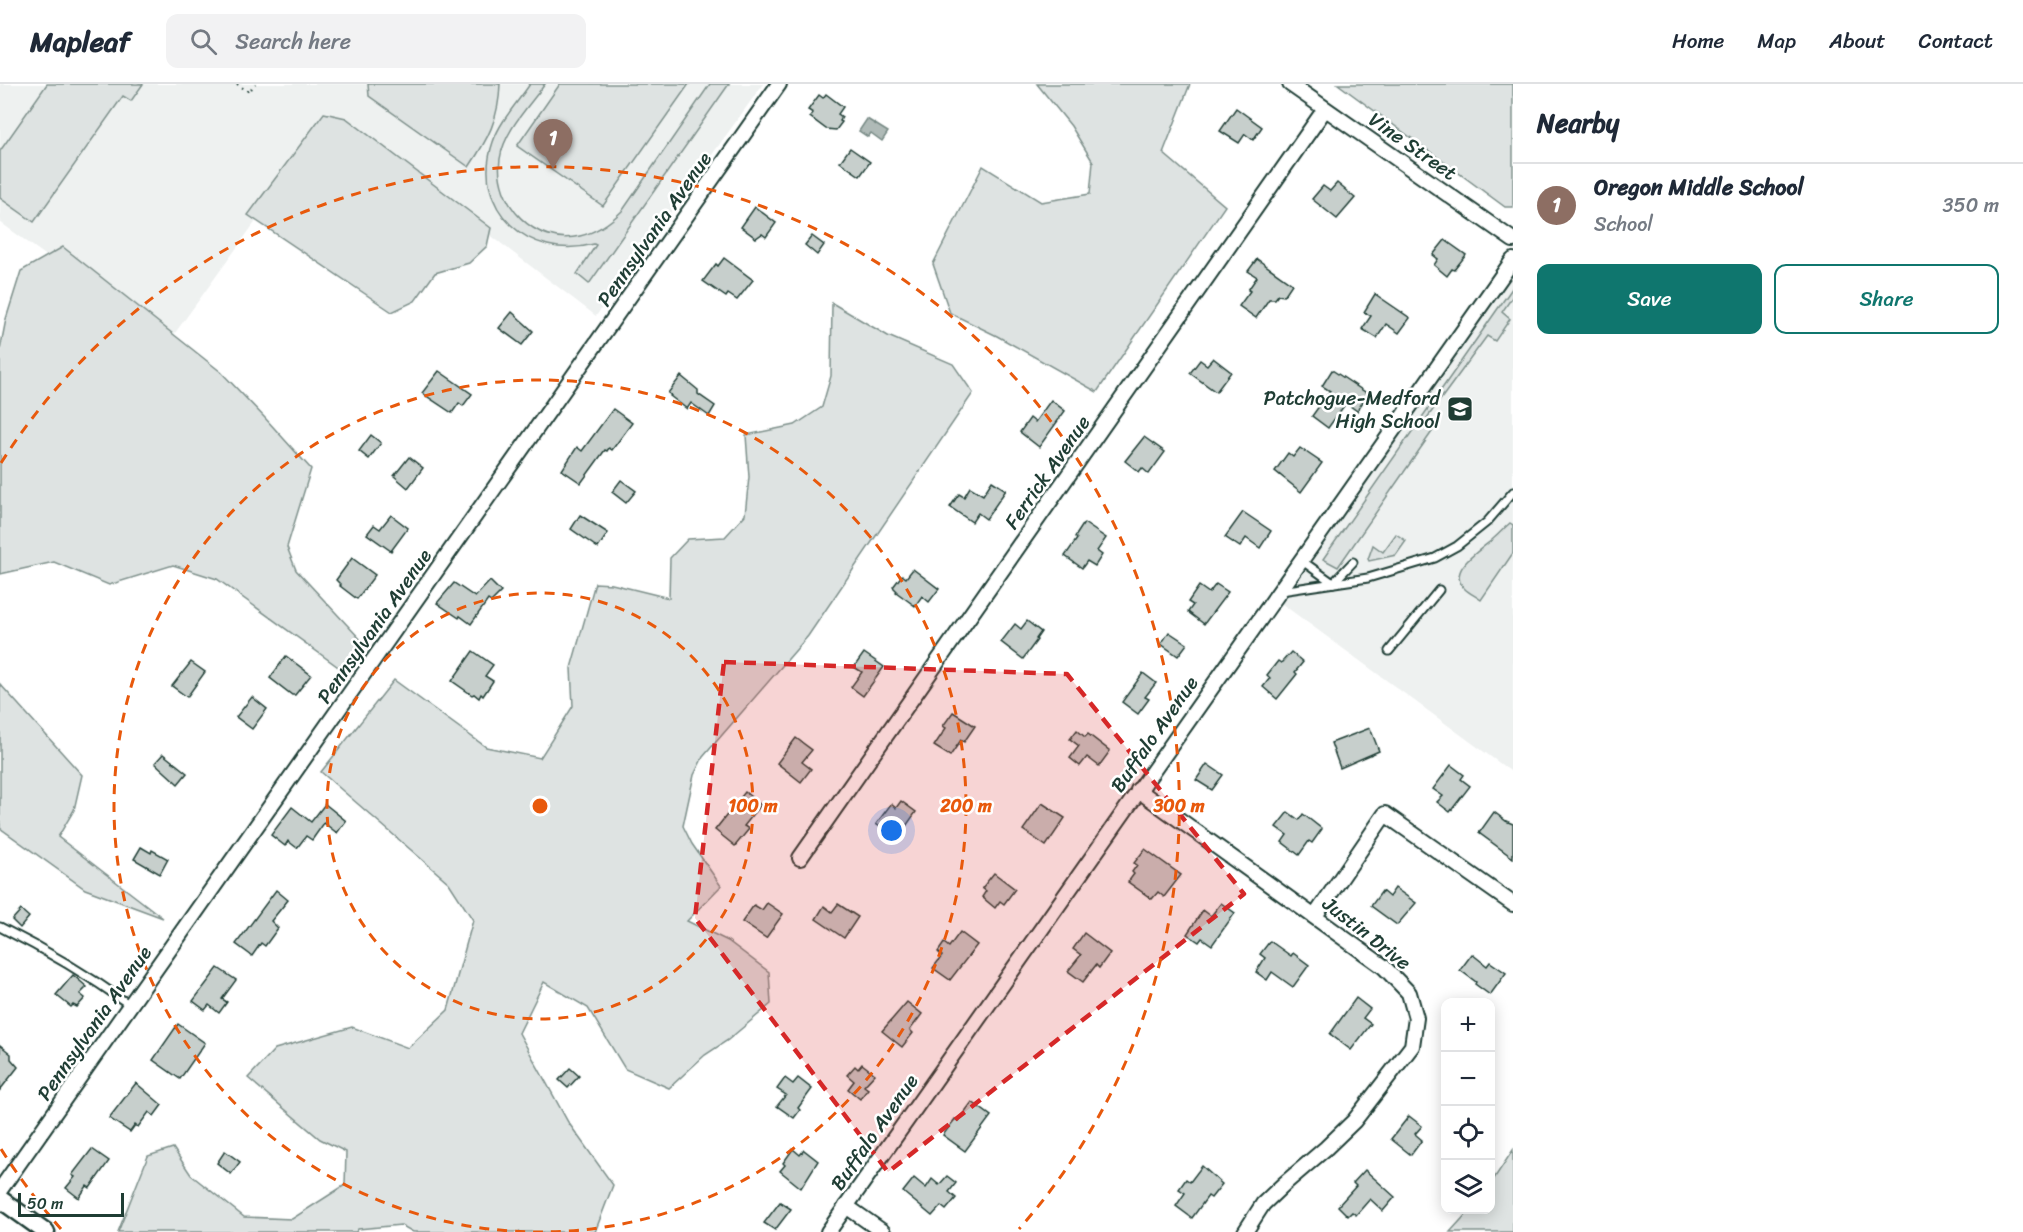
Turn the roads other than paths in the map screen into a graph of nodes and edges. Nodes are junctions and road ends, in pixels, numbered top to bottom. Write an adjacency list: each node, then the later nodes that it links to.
1 (779, 84): 18 (street, Pennsylvania Avenue)
2 (1290, 84): 3 (street, Vine Street)
3 (1325, 109): 4 (street, Vine Street); 14 (street, Ferrick Avenue)
4 (1513, 240)
5 (1513, 260): 7 (street, Buffalo Avenue)
6 (1513, 492): 9 (lane)
7 (1301, 560): 9 (lane); 11 (street, Buffalo Avenue)
8 (1353, 562): 9 (lane)
9 (1333, 584): 11 (lane)
10 (1439, 590): 12 (lane)
11 (1279, 591): 13 (street, Buffalo Avenue)
12 (1389, 651)
13 (1138, 790): 16 (street, Justin Drive); 21 (street, Buffalo Avenue)
14 (800, 858)
15 (1513, 904): 16 (street)
16 (1315, 916): 25 (street, Justin Drive)
17 (0, 927): 18 (lane)
18 (130, 1005): 19 (street, Pennsylvania Avenue)
19 (0, 1190)
20 (0, 1200): 22 (street)
21 (846, 1206): 23 (street, Buffalo Avenue); 24 (street)
22 (46, 1232)
23 (828, 1232)
24 (883, 1232)
25 (1245, 1232)

